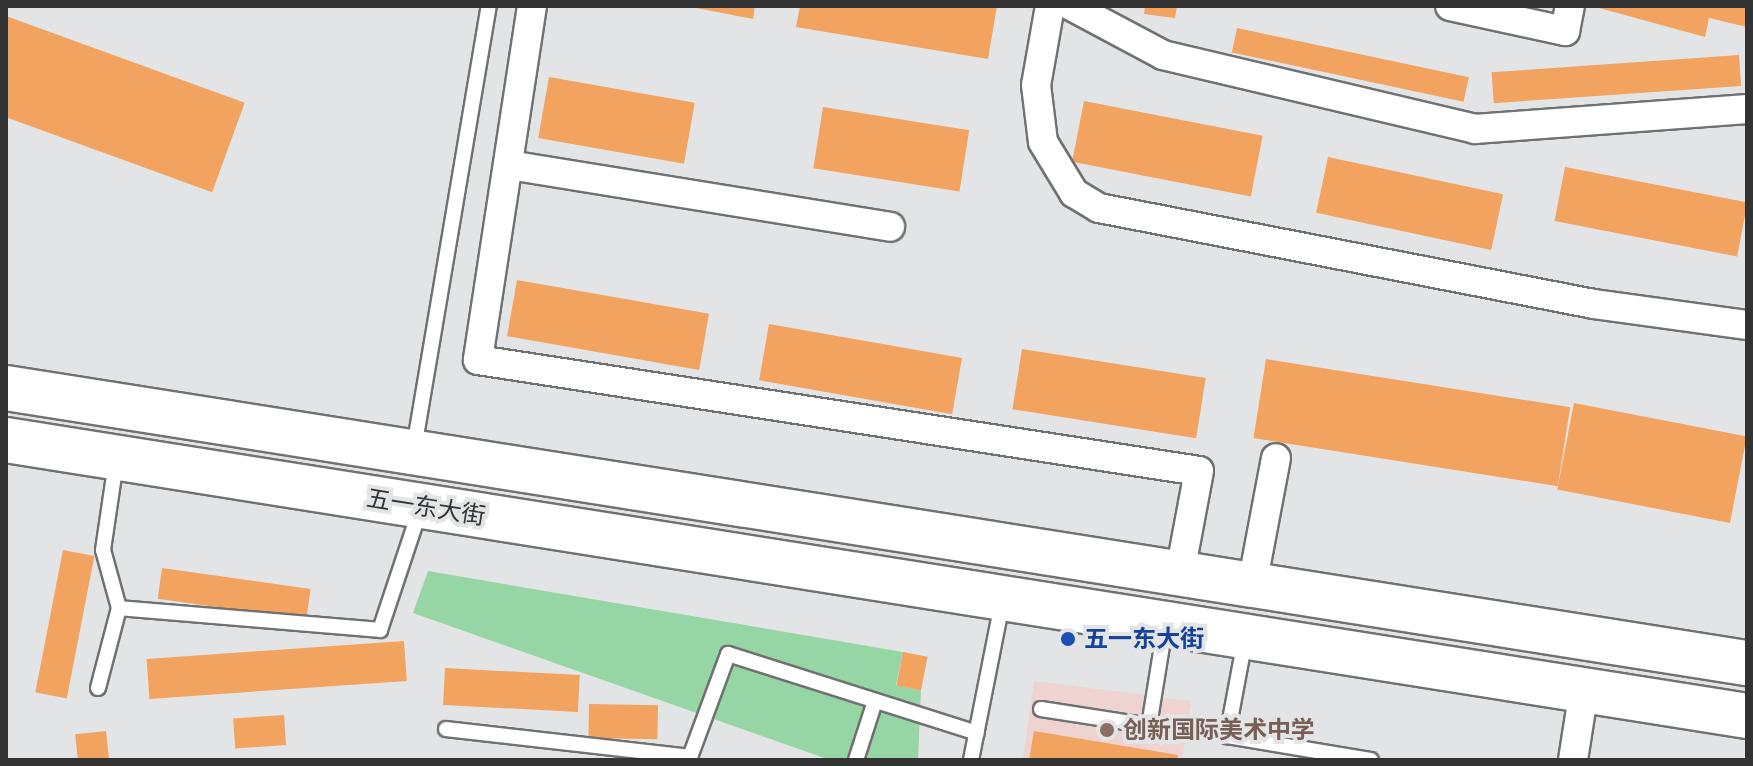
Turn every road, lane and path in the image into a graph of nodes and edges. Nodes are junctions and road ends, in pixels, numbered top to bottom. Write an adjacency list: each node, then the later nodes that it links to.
1 (489, 6): 13 (lane)
2 (532, 6): 8 (street)
3 (1050, 6): 10 (street)
4 (1071, 6): 7 (street)
5 (1450, 6): 6 (street)
6 (1570, 6)
7 (1747, 109)
8 (509, 165): 9 (street); 17 (street)
9 (890, 227)
10 (1747, 325)
11 (6, 388): 13 (main road)
12 (6, 440): 14 (main road, 五一东大街)
13 (414, 453): 17 (main road)
14 (117, 458): 16 (main road, 五一东大街); 20 (lane)
15 (1276, 458): 18 (street)
16 (422, 506): 19 (main road, 五一东大街); 20 (lane)
17 (1180, 573): 18 (main road)
18 (1252, 585): 23 (main road)
19 (1004, 598): 21 (main road, 五一东大街); 32 (lane)
20 (119, 608): 24 (lane)
21 (1165, 623): 22 (main road, 五一东大街); 29 (lane)
22 (1246, 636): 25 (main road, 五一东大街); 35 (lane)
23 (1747, 663)
24 (98, 688)
25 (1584, 690): 28 (main road, 五一东大街); 36 (street)
26 (875, 701): 30 (lane); 32 (lane); 33 (lane)
27 (1041, 709): 29 (lane)
28 (1747, 716)
29 (1149, 726): 31 (lane)
30 (446, 729)
31 (1177, 730)
32 (977, 733): 34 (lane)
33 (856, 760)
34 (971, 760)
35 (1371, 760)
36 (1573, 760)

